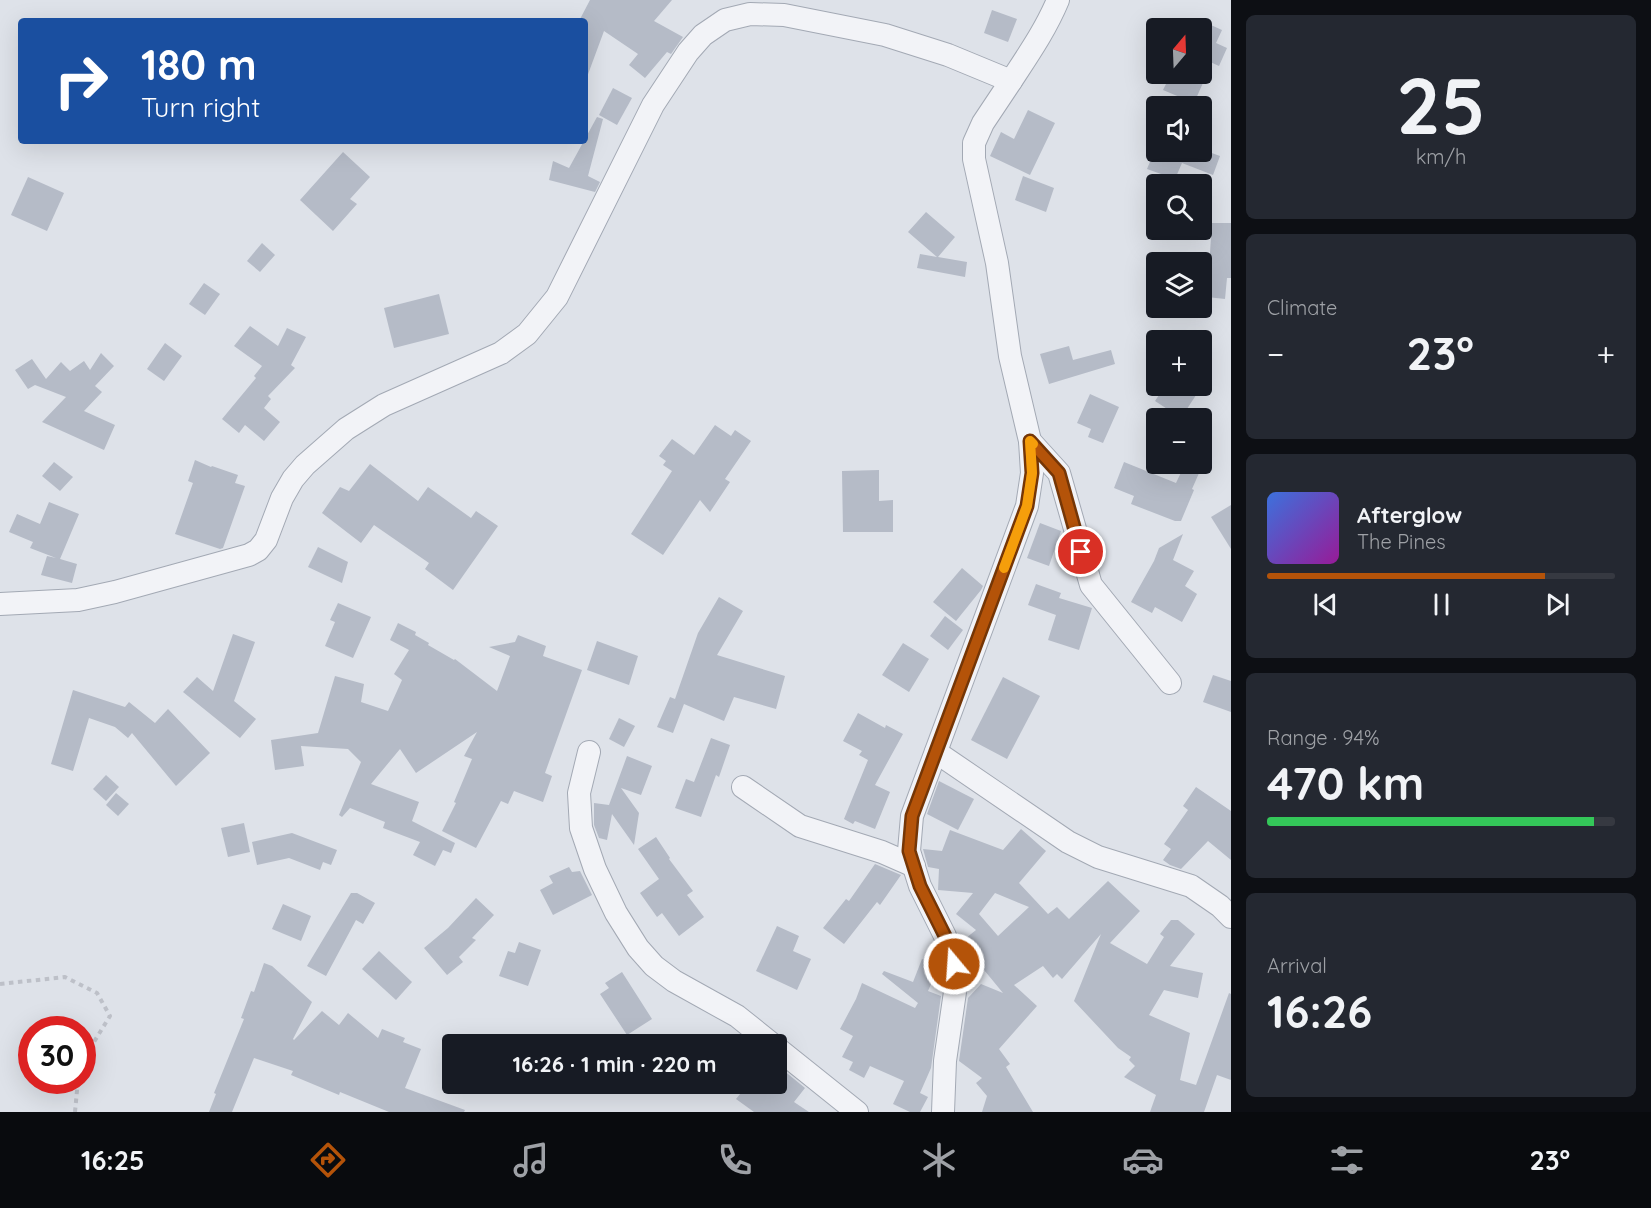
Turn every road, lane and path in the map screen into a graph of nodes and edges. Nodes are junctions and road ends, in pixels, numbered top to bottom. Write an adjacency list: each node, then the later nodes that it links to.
1 (1058, 0): 2 (street)
2 (1011, 81): 3 (street); 4 (street)
3 (1030, 441): 5 (street); 7 (street)
4 (0, 604)
5 (1170, 683)
6 (589, 752): 12 (street)
7 (936, 752): 9 (street); 10 (street)
8 (743, 787): 9 (street)
9 (914, 866): 18 (street)
10 (1231, 917)
11 (0, 984): 13 (path)
12 (760, 1034)
13 (96, 1039)
14 (787, 1056): 17 (street)
15 (77, 1094): 16 (path)
16 (75, 1112)
17 (857, 1112)
18 (943, 1112)

